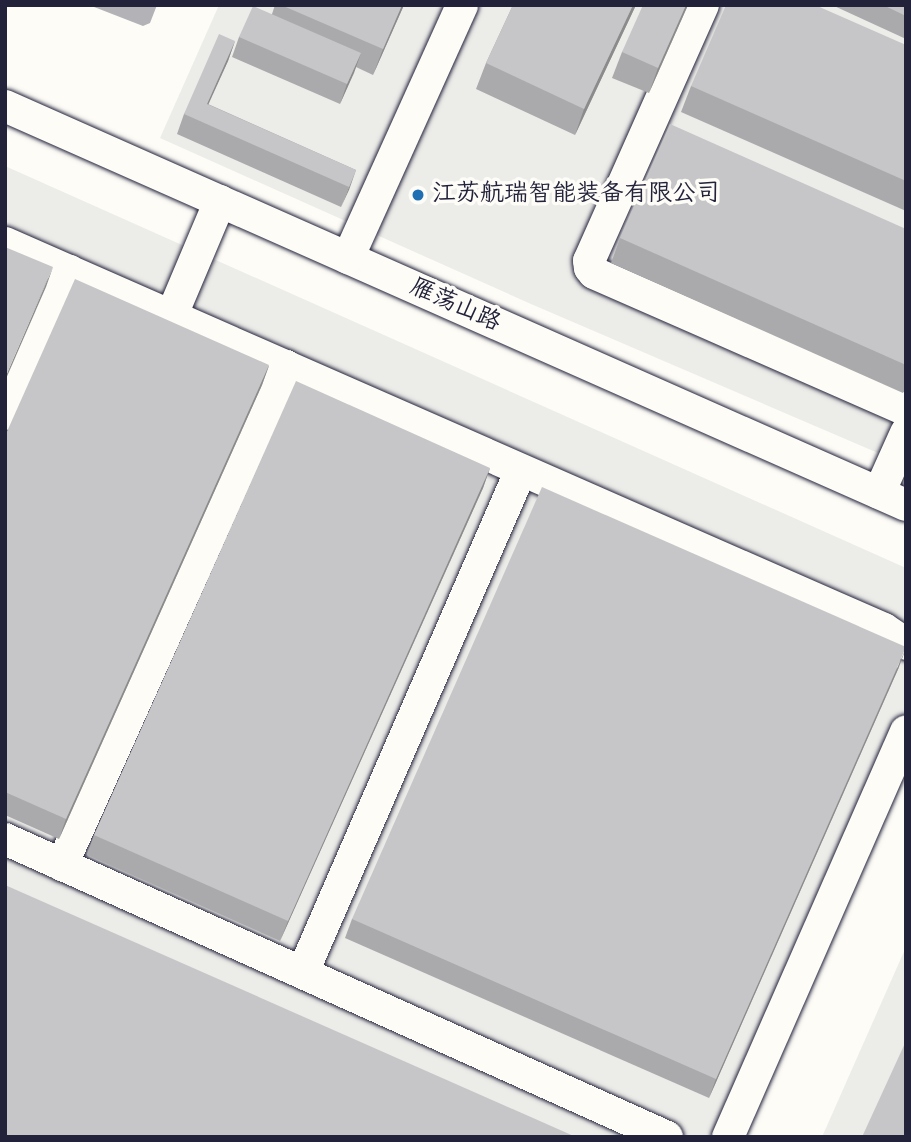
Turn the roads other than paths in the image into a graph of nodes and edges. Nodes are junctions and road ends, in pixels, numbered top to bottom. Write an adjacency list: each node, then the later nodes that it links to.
1 (462, 5): 6 (street)
2 (704, 5): 10 (street)
3 (5, 106): 4 (street, 雁荡山路)
4 (220, 201): 6 (street, 雁荡山路); 8 (street)
5 (5, 243): 7 (street)
6 (348, 258): 14 (street, 雁荡山路)
7 (69, 271): 8 (street); 11 (street)
8 (172, 317): 9 (street)
9 (286, 366): 13 (street); 18 (street)
10 (906, 410)
11 (5, 414)
12 (906, 433): 14 (street)
13 (521, 470): 15 (street); 19 (street)
14 (892, 499)
15 (906, 644)
16 (906, 731): 21 (street)
17 (5, 839): 18 (street)
18 (62, 864): 19 (street)
19 (303, 972): 20 (street)
20 (667, 1137)
21 (728, 1137)

